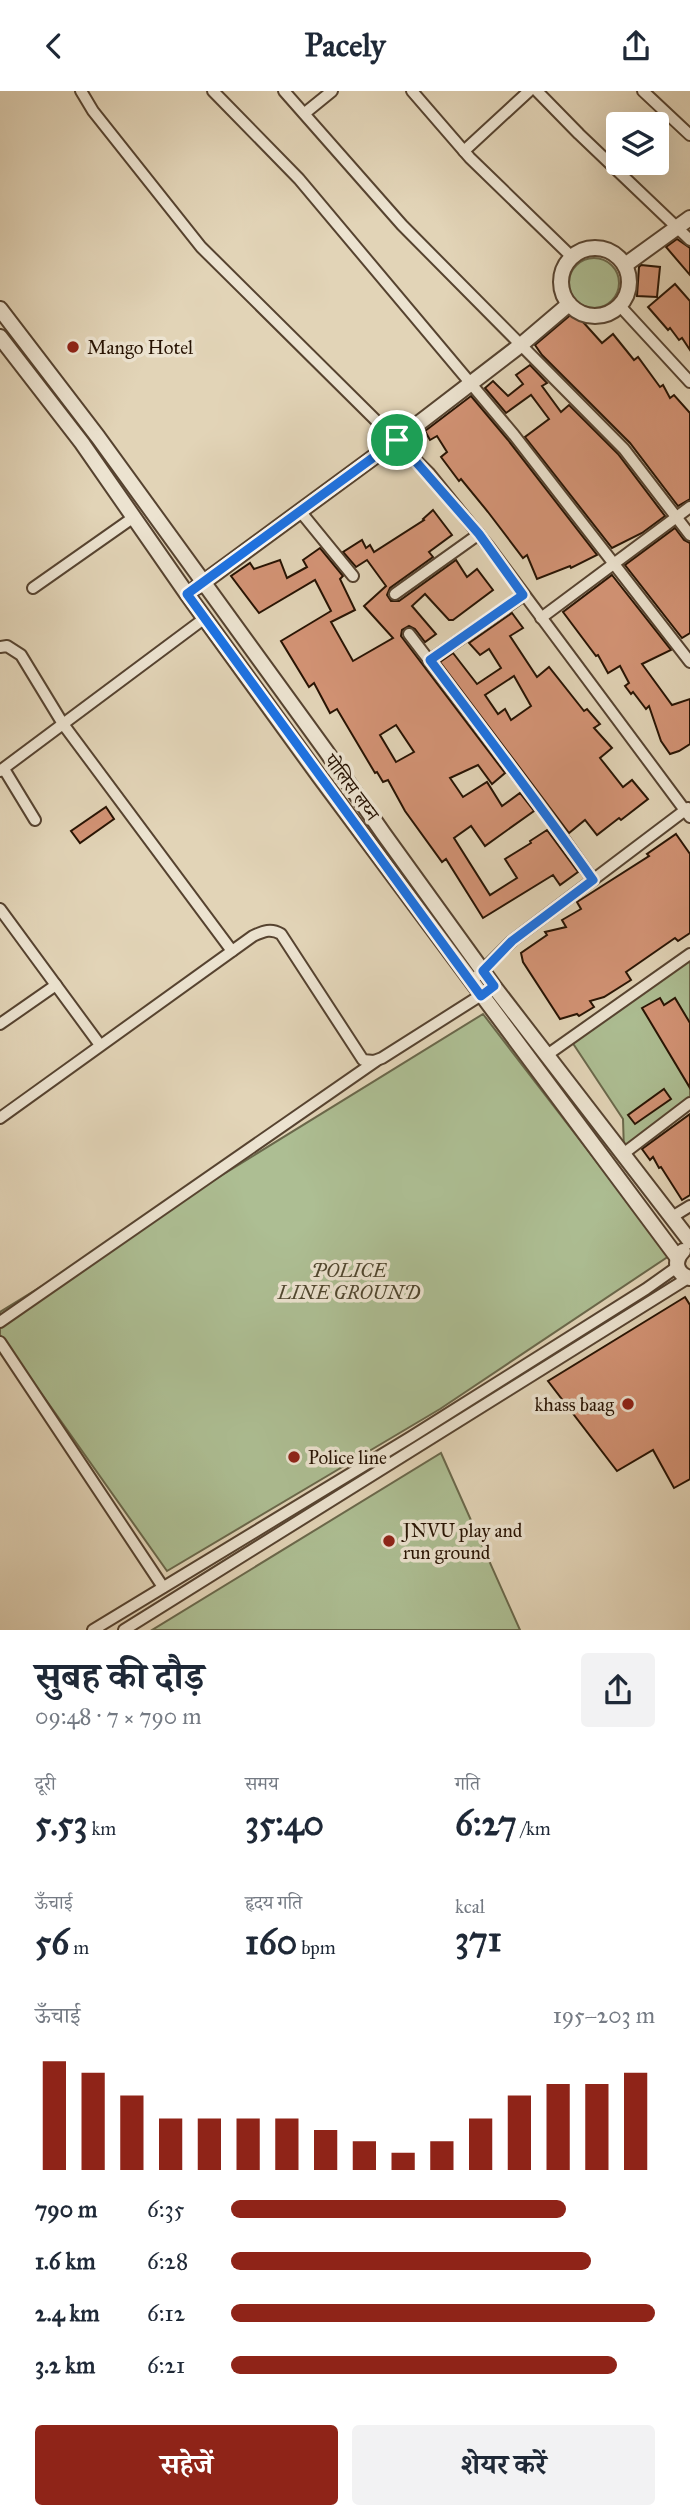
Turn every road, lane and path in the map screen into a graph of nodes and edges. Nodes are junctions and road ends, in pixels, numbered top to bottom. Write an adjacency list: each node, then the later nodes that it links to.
1 (80, 91): 23 (street)
2 (214, 91): 22 (street)
3 (284, 91): 9 (street)
4 (411, 91): 11 (street)
5 (529, 91): 11 (street)
6 (537, 91): 12 (street)
7 (643, 91): 10 (street)
8 (326, 93): 9 (street)
9 (305, 113): 20 (street)
10 (690, 135)
11 (464, 151): 14 (street)
12 (684, 223): 13 (street); 15 (street)
13 (690, 240)
14 (572, 257): 15 (street); 16 (street)
15 (625, 265): 17 (street)
16 (569, 304): 17 (street); 20 (street)
17 (620, 306): 21 (street)
18 (0, 309): 32 (street)
19 (0, 337): 26 (street, पोलिस लय्न)
20 (522, 344): 22 (street); 27 (street)
21 (690, 382)
22 (470, 383): 23 (street); 30 (street)
23 (397, 440): 25 (street); 28 (street)
24 (690, 507): 27 (street)
25 (300, 511): 31 (street); 32 (street)
26 (134, 517): 33 (street); 34 (street, पोलिस लय्न)
27 (676, 517): 29 (street); 30 (street)
28 (479, 534): 35 (street); 36 (street)
29 (690, 535)
30 (615, 564): 38 (street); 42 (street)
31 (353, 576)
32 (204, 583): 34 (street); 53 (street)
33 (33, 588)
34 (187, 594): 37 (street, पोलिस लय्न)
35 (395, 594)
36 (523, 595): 38 (street); 41 (street)
37 (205, 618): 43 (street); 54 (street, पोलिस लय्न)
38 (541, 618): 45 (street)
39 (409, 634): 41 (street)
40 (0, 647): 43 (street)
41 (430, 660): 47 (street)
42 (690, 662)
43 (63, 724): 44 (street); 51 (street)
44 (2, 770): 46 (street)
45 (688, 811): 47 (street)
46 (35, 820)
47 (593, 880): 53 (street)
48 (0, 909): 49 (street)
49 (11, 923): 50 (street); 55 (street)
50 (0, 932)
51 (232, 951): 59 (street); 61 (street)
52 (690, 954): 60 (street)
53 (483, 971): 54 (street); 56 (street)
54 (471, 982): 57 (street, पोलिस लय्न)
55 (56, 985): 58 (street); 59 (street)
56 (494, 986): 57 (street); 60 (street)
57 (481, 996): 61 (street); 69 (street, पोलिस लय्न)
58 (0, 1024)
59 (100, 1045): 63 (street)
60 (547, 1055): 64 (street)
61 (382, 1058): 71 (street)
62 (690, 1103): 64 (street)
63 (0, 1118)
64 (623, 1154): 66 (street)
65 (690, 1206): 66 (street)
66 (672, 1217): 67 (street)
67 (690, 1241)
68 (690, 1247): 69 (street)
69 (677, 1262): 70 (street, पोलिस लय्न); 73 (street)
70 (689, 1278): 75 (street)
71 (0, 1322)
72 (0, 1342): 73 (street)
73 (163, 1587): 74 (street)
74 (93, 1630)
75 (124, 1630)

